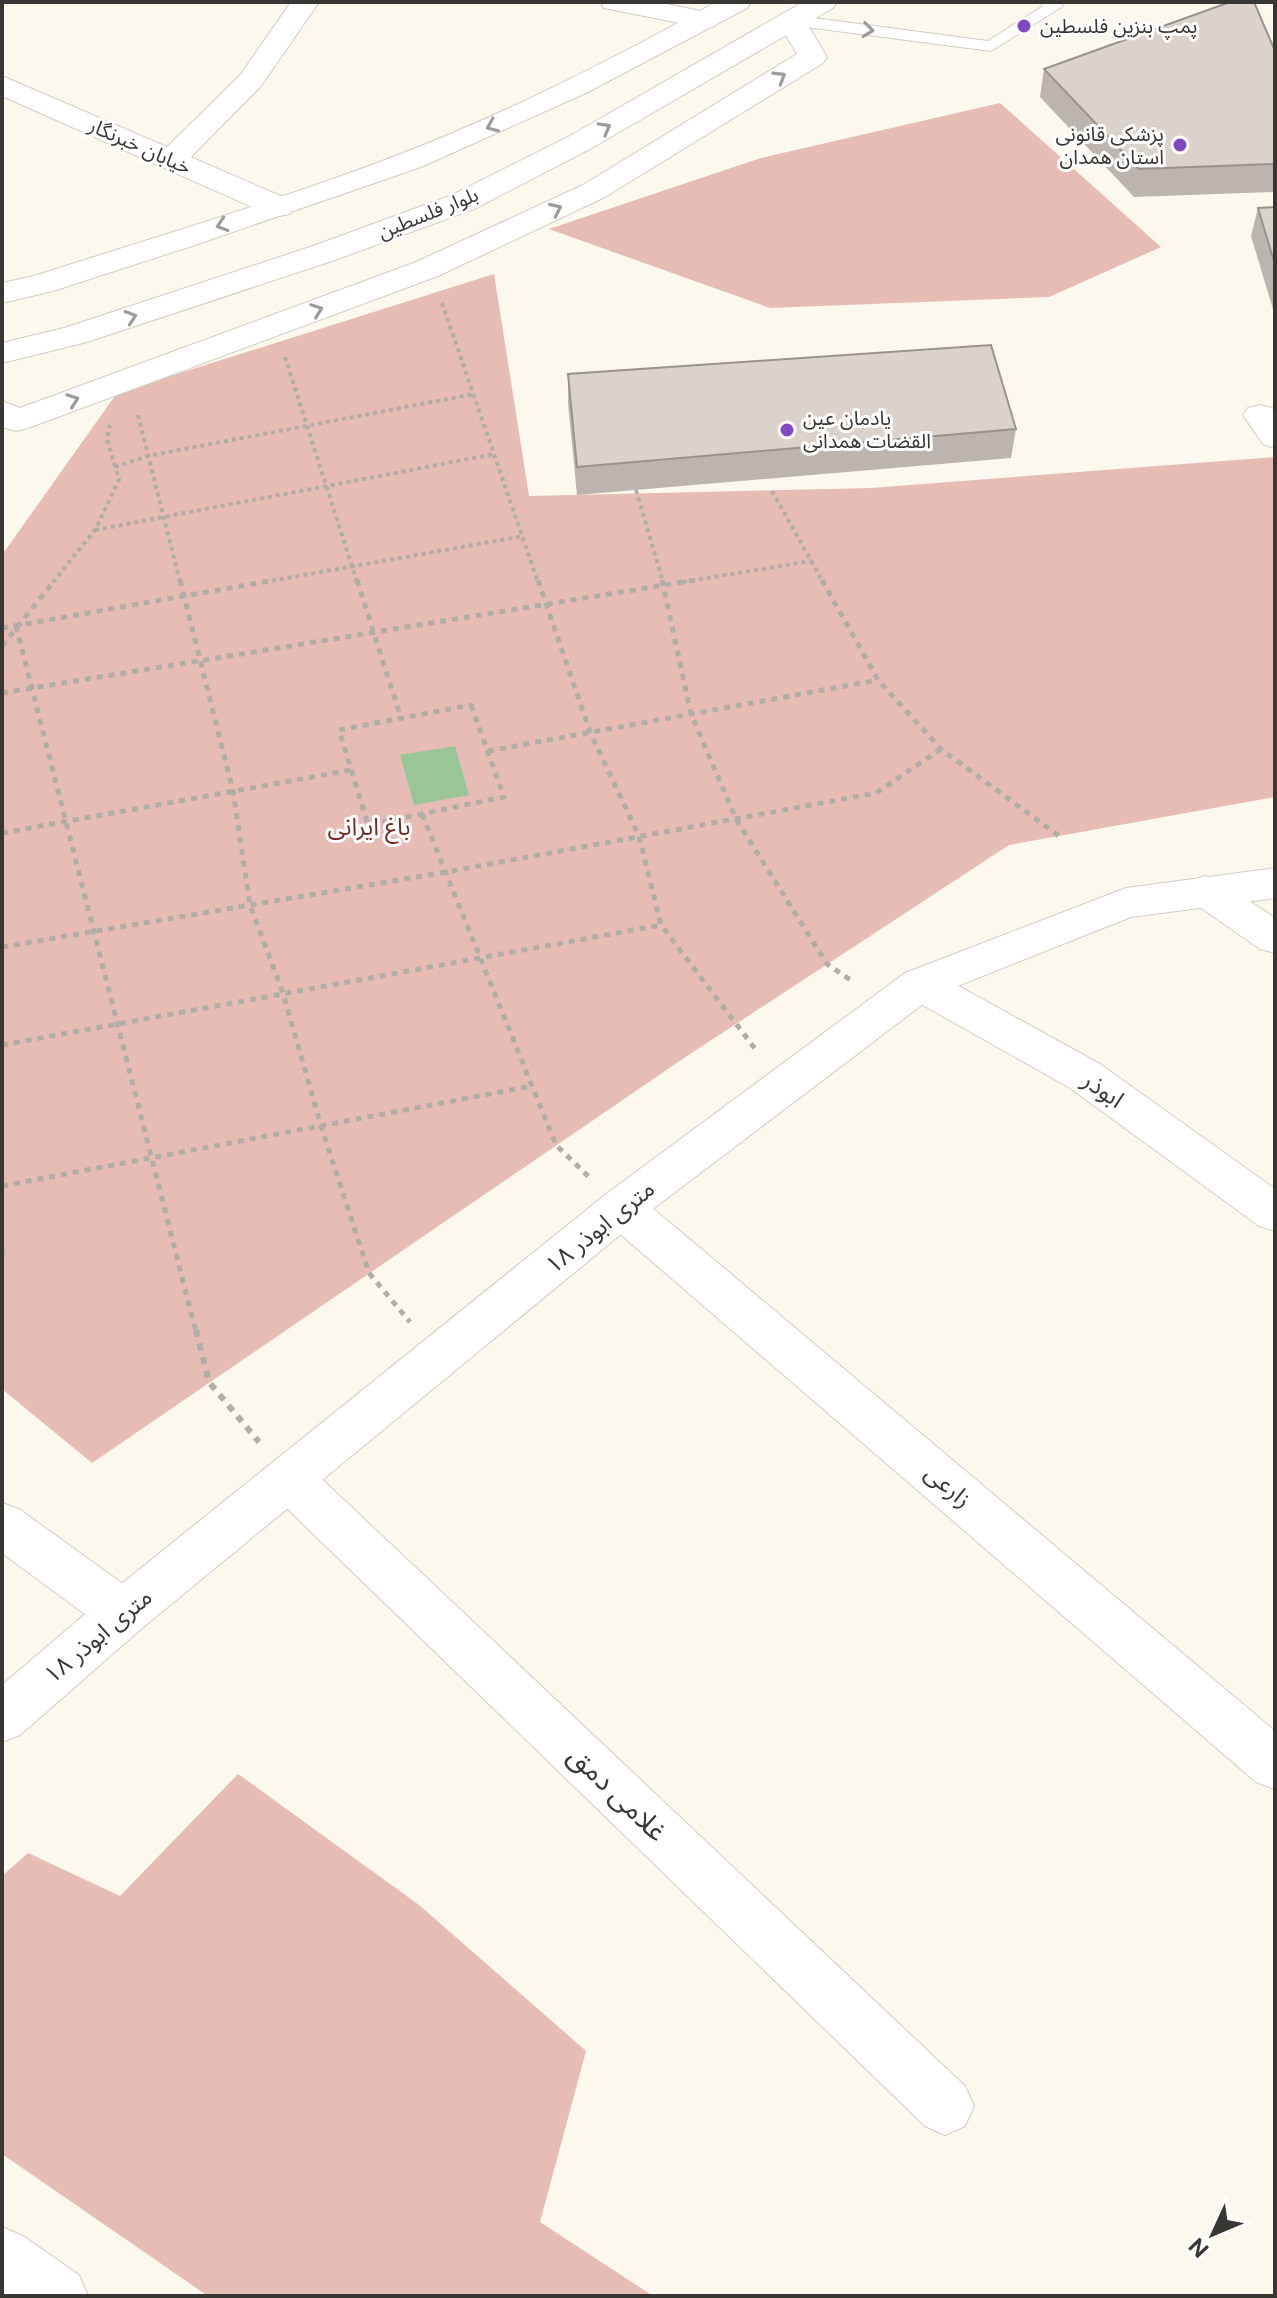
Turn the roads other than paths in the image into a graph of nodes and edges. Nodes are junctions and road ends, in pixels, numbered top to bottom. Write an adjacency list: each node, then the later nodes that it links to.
1 (305, 2): 9 (street)
2 (614, 2): 6 (street)
3 (737, 2): 6 (street)
4 (823, 2): 7 (street, بلوار فلسطین)
5 (1048, 2): 7 (lane, one-way to 5)
6 (705, 20): 10 (street, one-way to 10)
7 (791, 20): 12 (street, بلوار فلسطین, one-way to 7); 13 (street, one-way to 7)
8 (2, 85): 9 (street, خیابان خبرنگار)
9 (171, 160): 10 (street, خیابان خبرنگار)
10 (279, 207): 11 (street, one-way to 11)
11 (2, 293)
12 (2, 353)
13 (2, 411)
14 (1275, 883): 15 (street, ۱۸ متری ابوذر)
15 (1205, 891): 16 (street); 17 (street, ۱۸ متری ابوذر)
16 (1275, 938)
17 (904, 995): 18 (street, ۱۸ متری ابوذر); 19 (street, ابوذر)
18 (621, 1208): 20 (street, ۱۸ متری ابوذر); 24 (street, زارعی)
19 (1275, 1213)
20 (290, 1480): 22 (street, ۱۸ متری ابوذر); 25 (street, غلامی دمق)
21 (2, 1525): 22 (street)
22 (123, 1613): 23 (street, ۱۸ متری ابوذر)
23 (2, 1718)
24 (1275, 1764)
25 (945, 2106)
26 (2, 2257): 27 (street)
27 (58, 2296)

